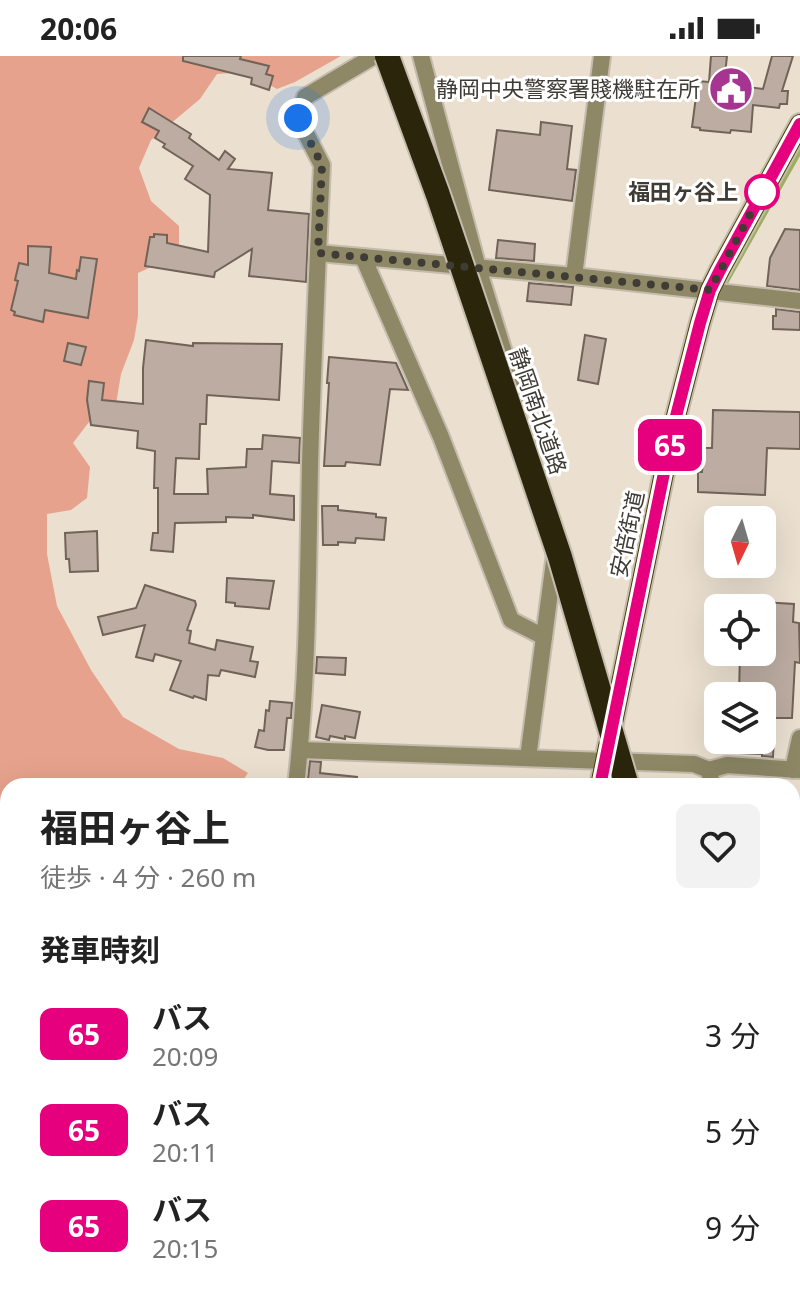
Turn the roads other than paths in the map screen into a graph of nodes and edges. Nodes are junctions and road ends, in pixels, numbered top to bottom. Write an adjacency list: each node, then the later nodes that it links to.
1 (375, 56): 6 (street); 20 (highway, 静岡南北道路)
2 (387, 56): 21 (highway, 静岡南北道路, bridge)
3 (421, 56): 8 (street)
4 (602, 56): 9 (street)
5 (800, 124): 10 (main road, 安倍街道)
6 (318, 253): 7 (street); 14 (street)
7 (363, 257): 8 (street); 12 (street)
8 (478, 268): 9 (street); 12 (street)
9 (574, 276): 10 (street)
10 (710, 290): 11 (street); 16 (main road, 安倍街道)
11 (800, 301)
12 (544, 637): 15 (street)
13 (800, 738): 17 (street)
14 (300, 750): 15 (street); 18 (street)
15 (528, 758): 16 (street)
16 (606, 761): 19 (main road, 安倍街道); 22 (street)
17 (797, 770): 22 (street)
18 (297, 778)
19 (602, 778)
20 (610, 778)
21 (625, 778)
22 (710, 778)

